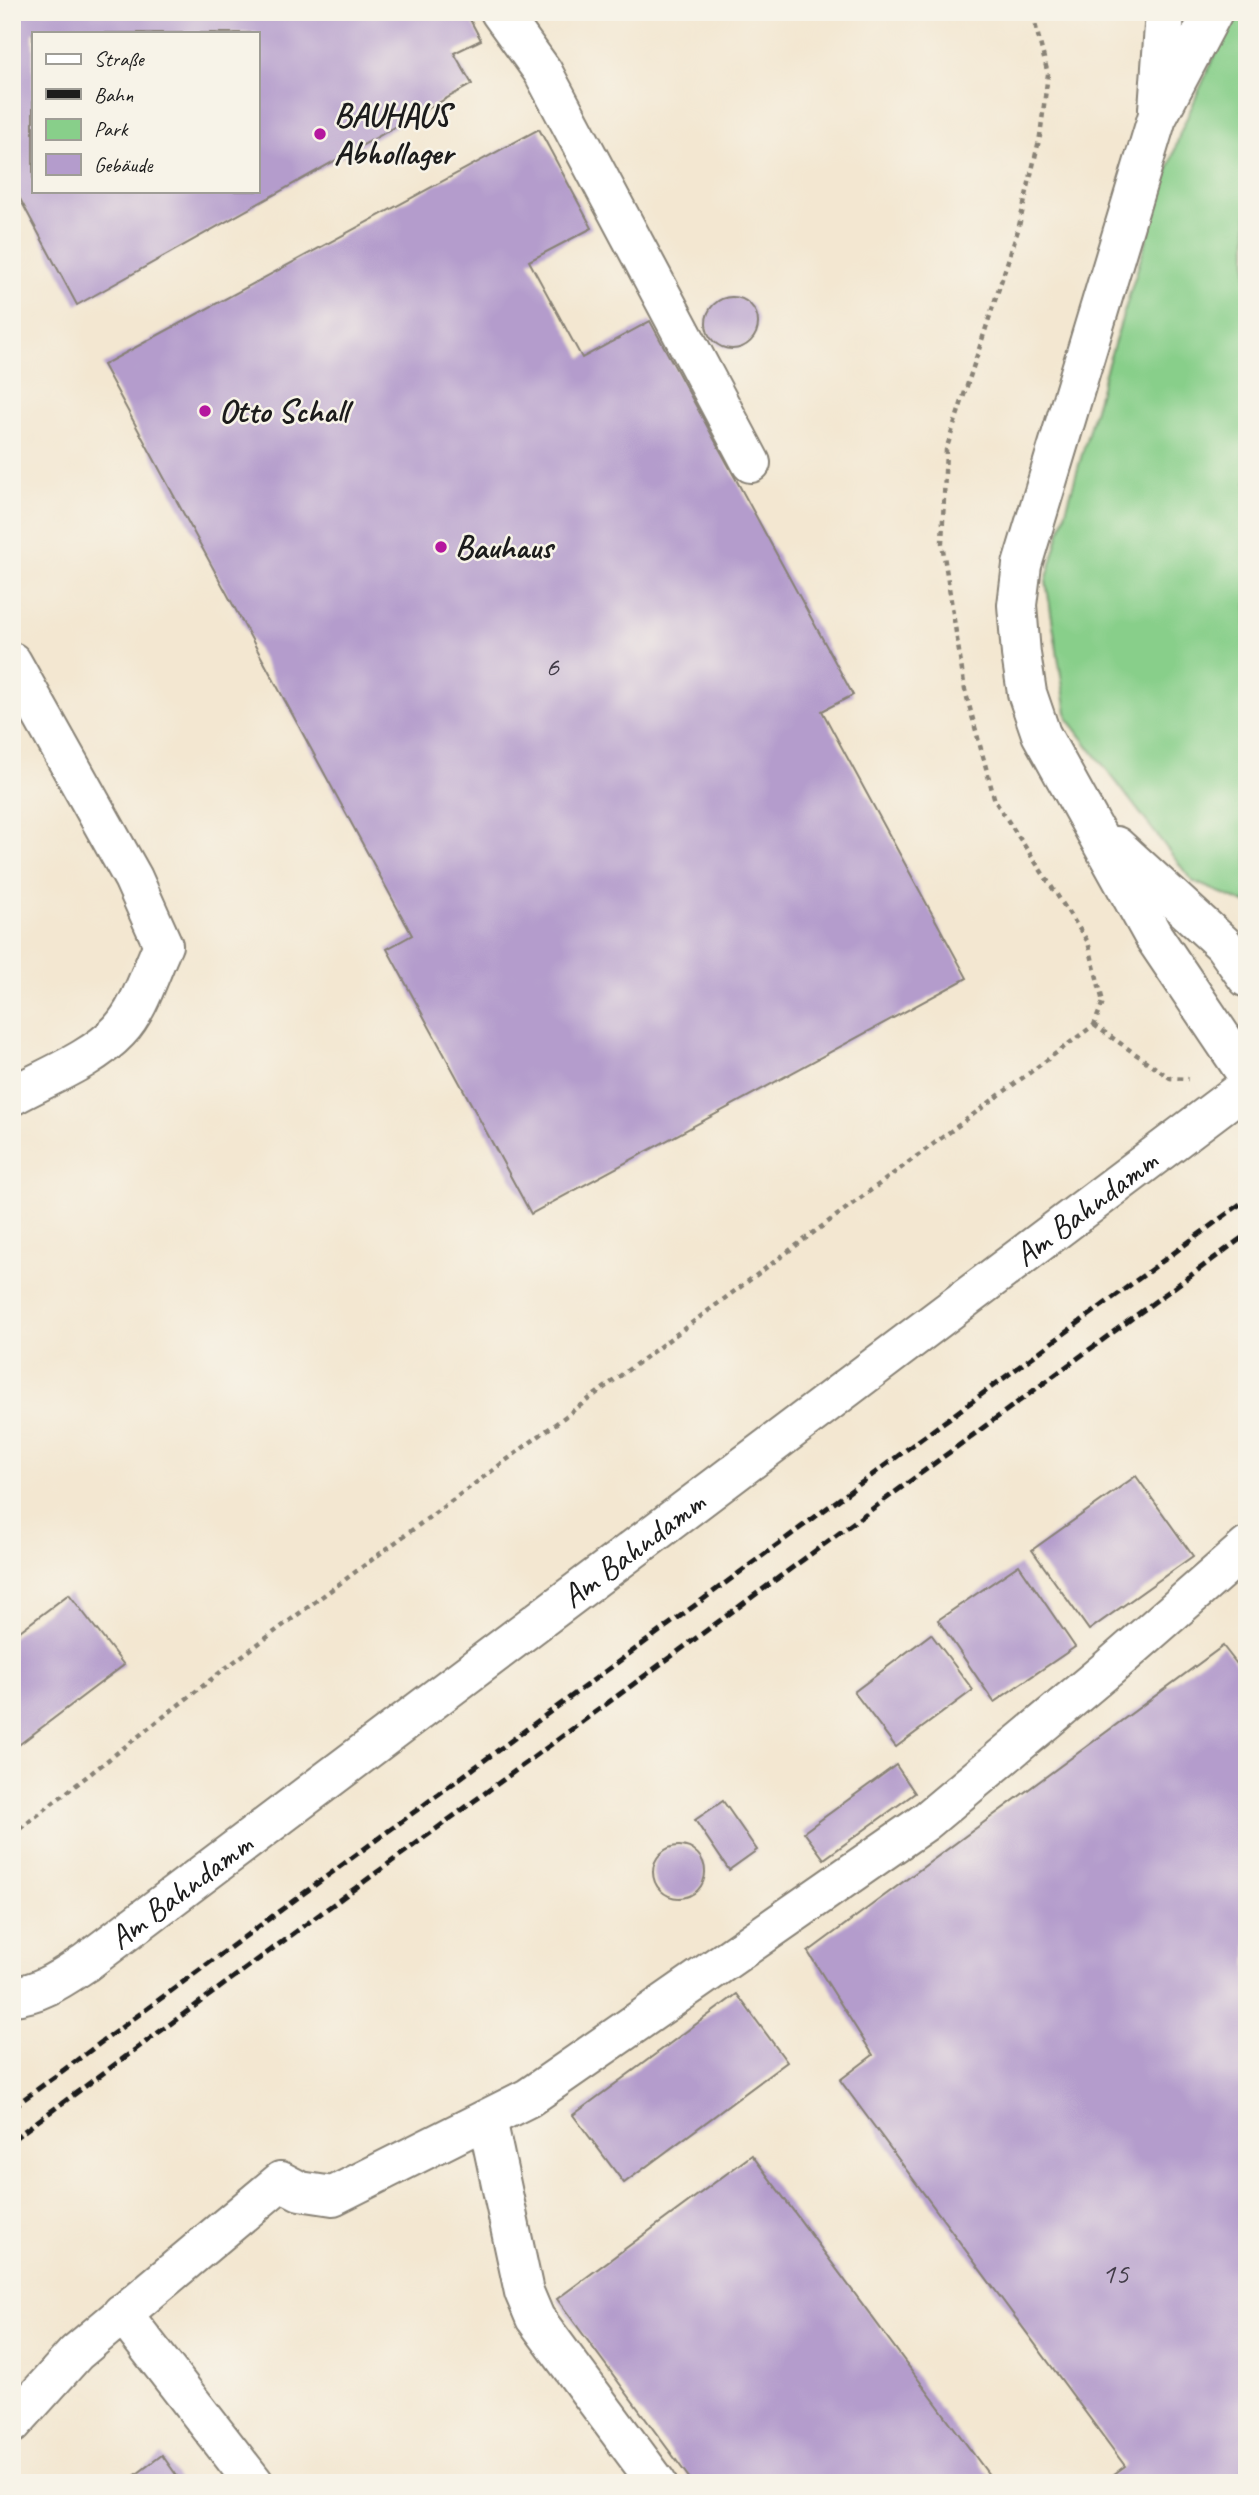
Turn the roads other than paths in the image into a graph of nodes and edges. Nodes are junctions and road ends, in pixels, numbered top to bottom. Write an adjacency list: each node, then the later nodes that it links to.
1 (500, 12): 5 (street)
2 (1213, 12): 4 (street)
3 (1163, 15): 4 (street)
4 (1157, 118): 7 (street)
5 (751, 463)
6 (12, 663): 12 (street)
7 (1096, 828): 8 (street); 10 (street)
8 (1235, 947): 9 (street)
9 (1247, 978)
10 (1247, 1075)
11 (1247, 1086): 14 (street, Am Bahndamm)
12 (12, 1096)
13 (1247, 1547): 15 (street)
14 (12, 1996)
15 (487, 2119): 16 (street); 19 (street)
16 (122, 2313): 17 (street); 18 (street)
17 (12, 2424)
18 (254, 2483)
19 (657, 2483)

